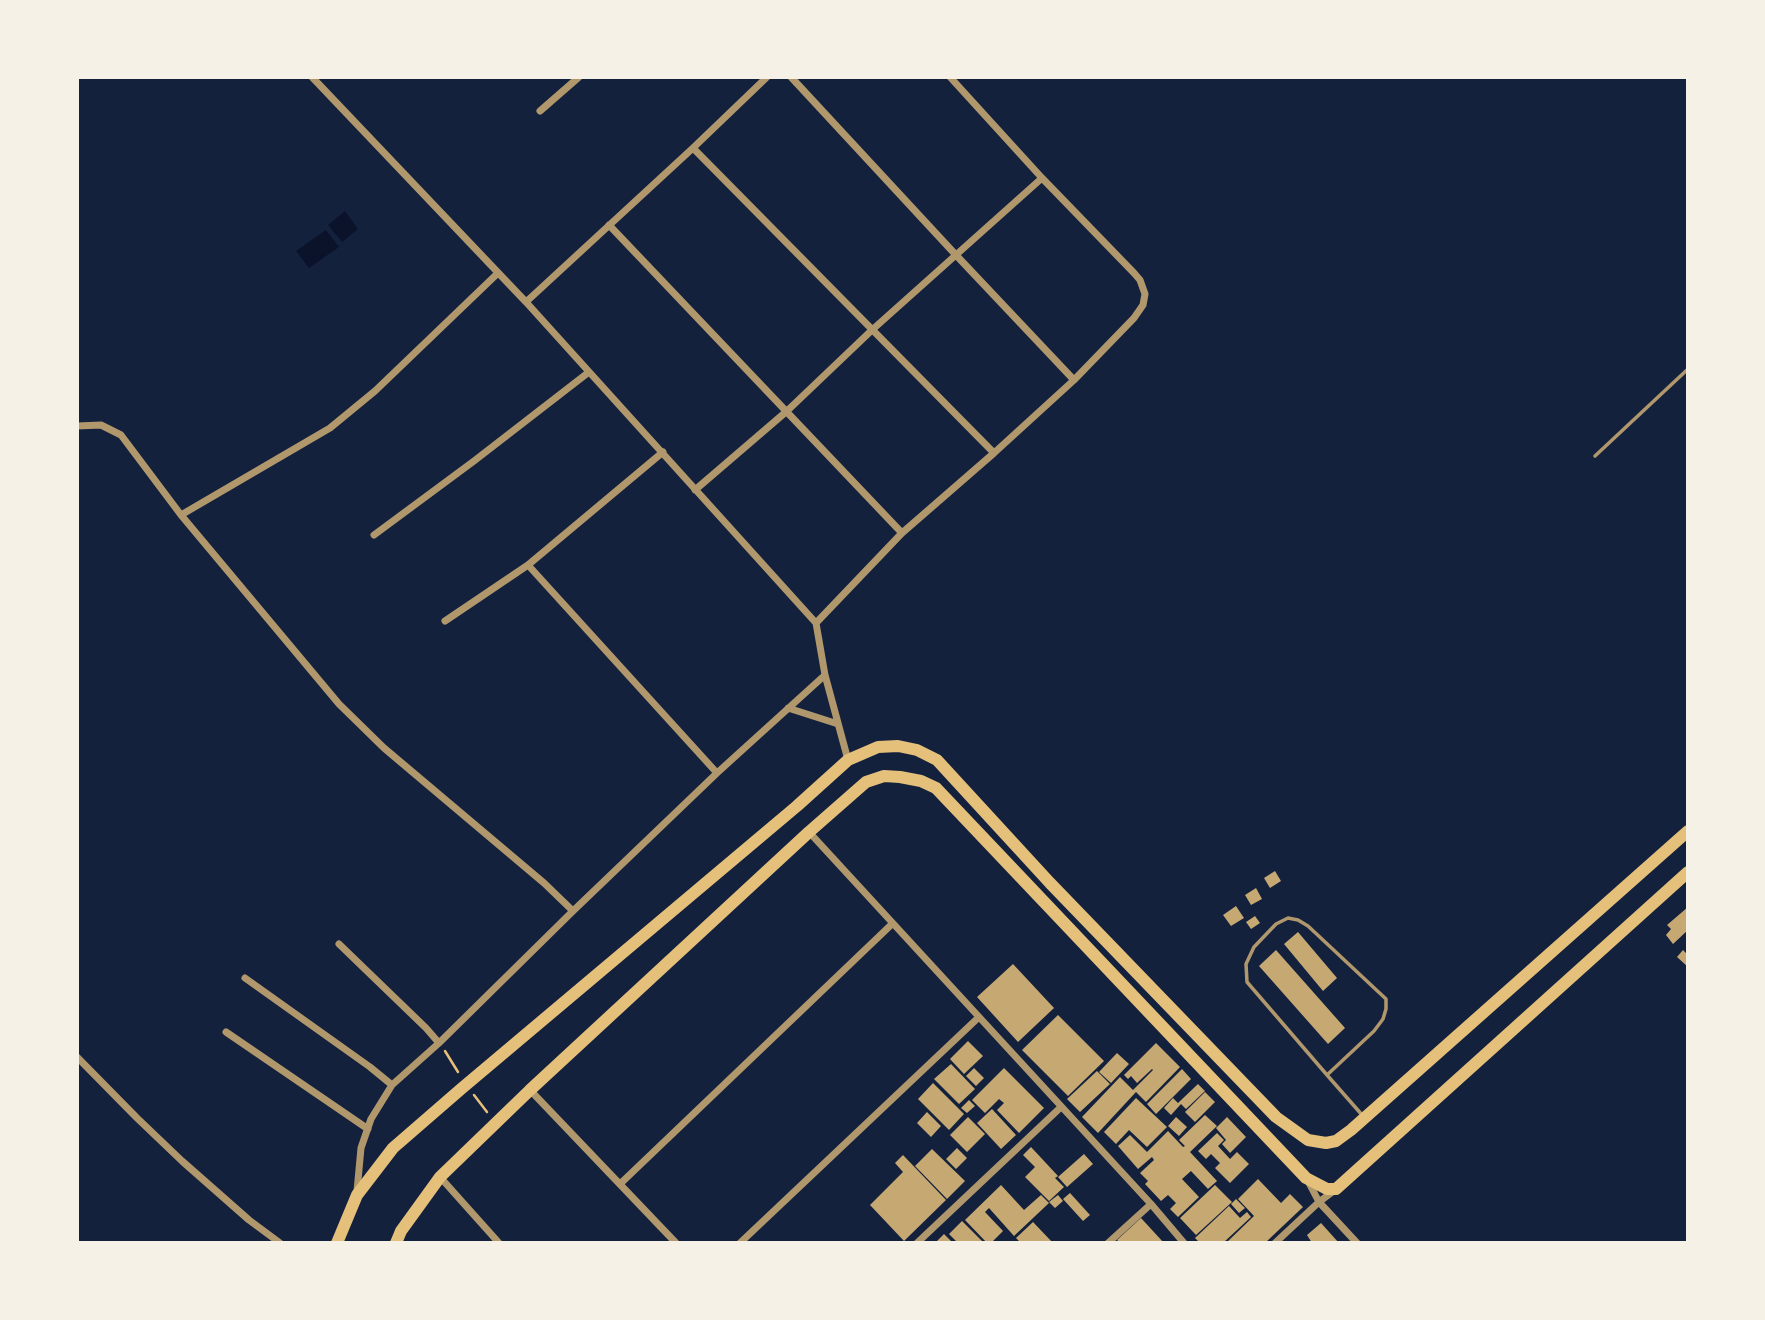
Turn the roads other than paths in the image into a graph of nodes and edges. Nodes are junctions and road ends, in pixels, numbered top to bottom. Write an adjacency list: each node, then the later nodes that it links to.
1 (579, 77): 6 (street)
2 (767, 77): 7 (street)
3 (791, 77): 10 (street)
4 (950, 77): 8 (street)
5 (317, 79): 11 (street)
6 (540, 111)
7 (693, 148): 9 (street); 13 (street)
8 (1042, 178): 10 (street); 16 (street)
9 (609, 225): 12 (street); 17 (street)
10 (955, 254): 13 (street); 16 (street)
11 (498, 273): 12 (street); 23 (street)
12 (526, 302): 15 (street)
13 (872, 330): 17 (street); 20 (street)
14 (1688, 369): 21 (lane)
15 (589, 372): 19 (street); 25 (street)
16 (1074, 380): 20 (street)
17 (787, 411): 22 (street); 24 (street)
18 (77, 426): 23 (street)
19 (663, 452): 22 (street); 26 (street)
20 (994, 453): 24 (street)
21 (1595, 456)
22 (695, 490): 28 (street)
23 (181, 515): 37 (street)
24 (902, 533): 28 (street)
25 (374, 535)
26 (528, 565): 27 (street); 33 (street)
27 (445, 621)
28 (816, 623): 29 (street)
29 (825, 675): 30 (street); 31 (street)
30 (788, 708): 31 (street); 33 (street)
31 (838, 724): 32 (street)
32 (848, 760): 49 (main road); 55 (main road)
33 (717, 773): 37 (street)
34 (1688, 831): 49 (main road)
35 (809, 832): 38 (street); 47 (main road); 52 (main road)
36 (1688, 872): 54 (main road)
37 (573, 911): 43 (street)
38 (892, 924): 41 (street); 53 (street)
39 (339, 944): 43 (street)
40 (244, 978): 46 (street)
41 (979, 1017): 48 (street); 63 (street)
42 (226, 1032): 50 (street)
43 (439, 1043): 46 (street)
44 (77, 1057): 58 (street)
45 (1327, 1074): 45 (lane); 49 (lane)
46 (392, 1085): 50 (street)
47 (530, 1090): 51 (main road); 53 (street)
48 (1062, 1107): 57 (street); 64 (street)
49 (1364, 1118)
50 (368, 1129): 55 (street)
51 (439, 1177): 60 (main road); 61 (street)
52 (1306, 1178): 54 (main road); 56 (street)
53 (620, 1184): 62 (street)
54 (1336, 1189): 56 (street)
55 (357, 1195): 59 (main road)
56 (1319, 1202): 67 (street); 68 (street)
57 (1151, 1204): 65 (street); 66 (street)
58 (280, 1243)
59 (337, 1243)
60 (396, 1243)
61 (499, 1243)
62 (676, 1243)
63 (740, 1243)
64 (917, 1243)
65 (1108, 1243)
66 (1184, 1243)
67 (1275, 1243)
68 (1357, 1243)

